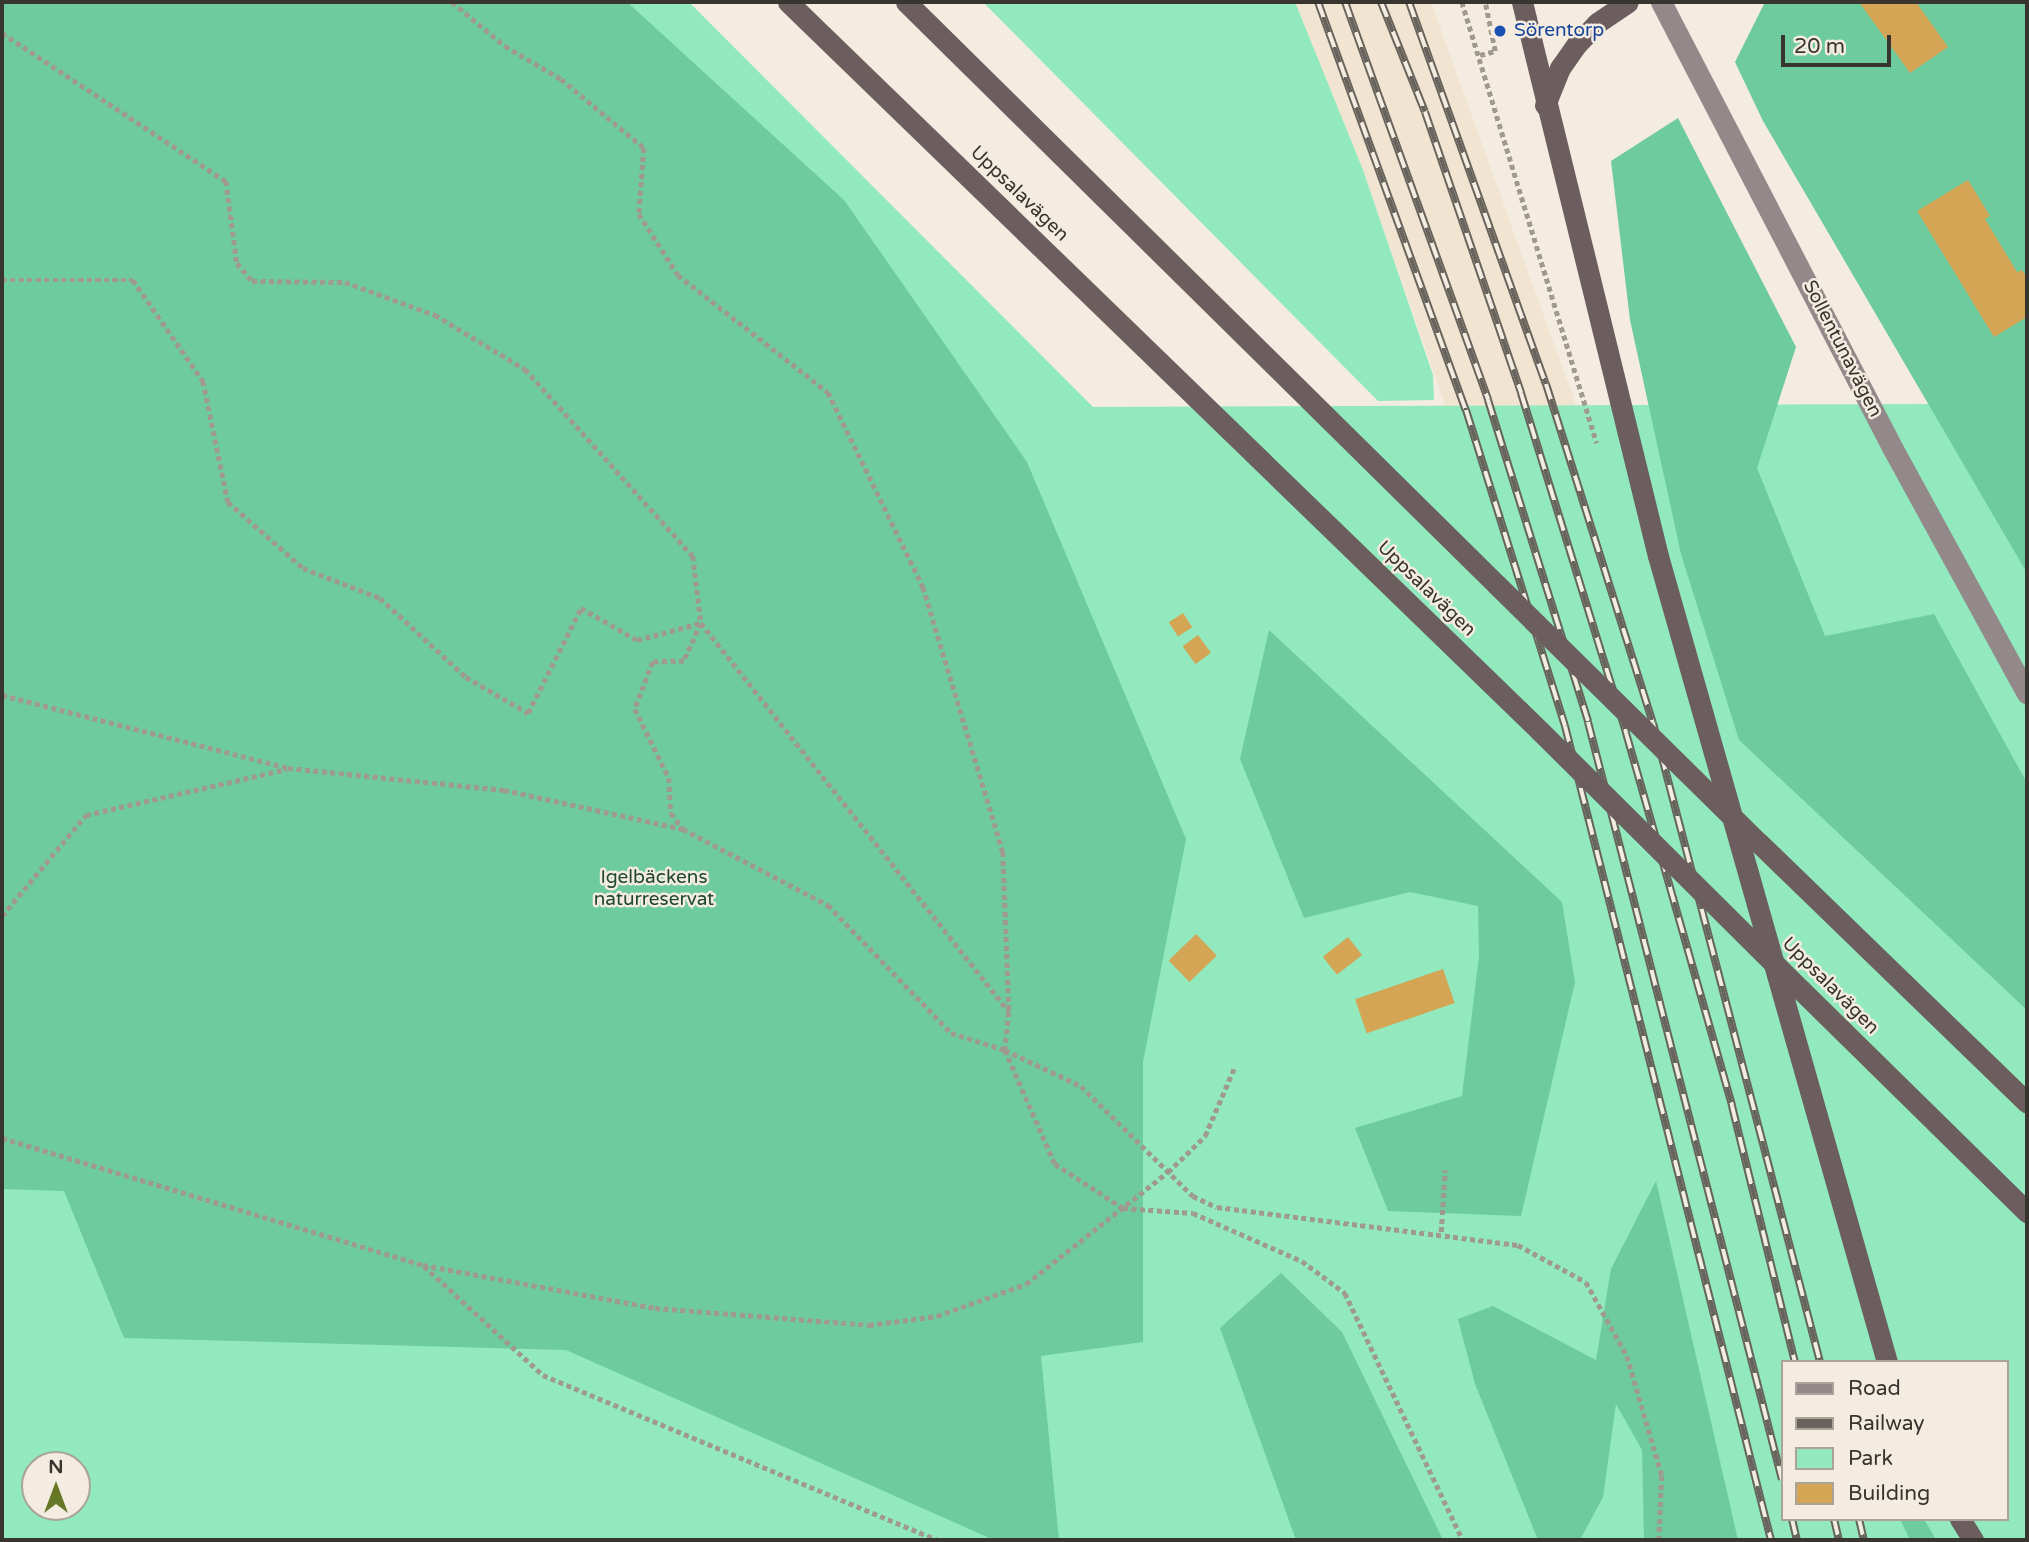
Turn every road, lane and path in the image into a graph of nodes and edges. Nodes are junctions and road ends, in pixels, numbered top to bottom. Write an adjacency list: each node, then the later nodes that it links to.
1 (452, 2): 18 (path)
2 (789, 2): 26 (highway, Uppsalavägen, bridge)
3 (906, 2): 21 (highway, bridge)
4 (1485, 2): 9 (path)
5 (1522, 2): 10 (highway)
6 (1628, 2): 10 (highway)
7 (1661, 2): 13 (street, Sollentunavägen)
8 (2, 33): 12 (path)
9 (1479, 55)
10 (1545, 105): 29 (highway)
11 (2, 280): 12 (path)
12 (701, 623): 16 (path); 18 (path)
13 (2027, 694)
14 (2, 695): 15 (path)
15 (288, 768): 16 (path); 17 (path)
16 (683, 830): 19 (path)
17 (2, 916)
18 (1009, 1012): 19 (path)
19 (1005, 1050): 24 (path); 25 (path)
20 (1235, 1066): 24 (path)
21 (2027, 1103)
22 (2, 1138): 28 (path)
23 (1446, 1170): 27 (path)
24 (1168, 1172): 25 (path); 27 (path)
25 (1123, 1208): 28 (path); 32 (path)
26 (2027, 1212)
27 (1441, 1233): 33 (path)
28 (423, 1265): 31 (path)
29 (1886, 1360)
30 (1961, 1521): 34 (highway)
31 (937, 1540)
32 (1463, 1540)
33 (1659, 1540)
34 (1973, 1540)

